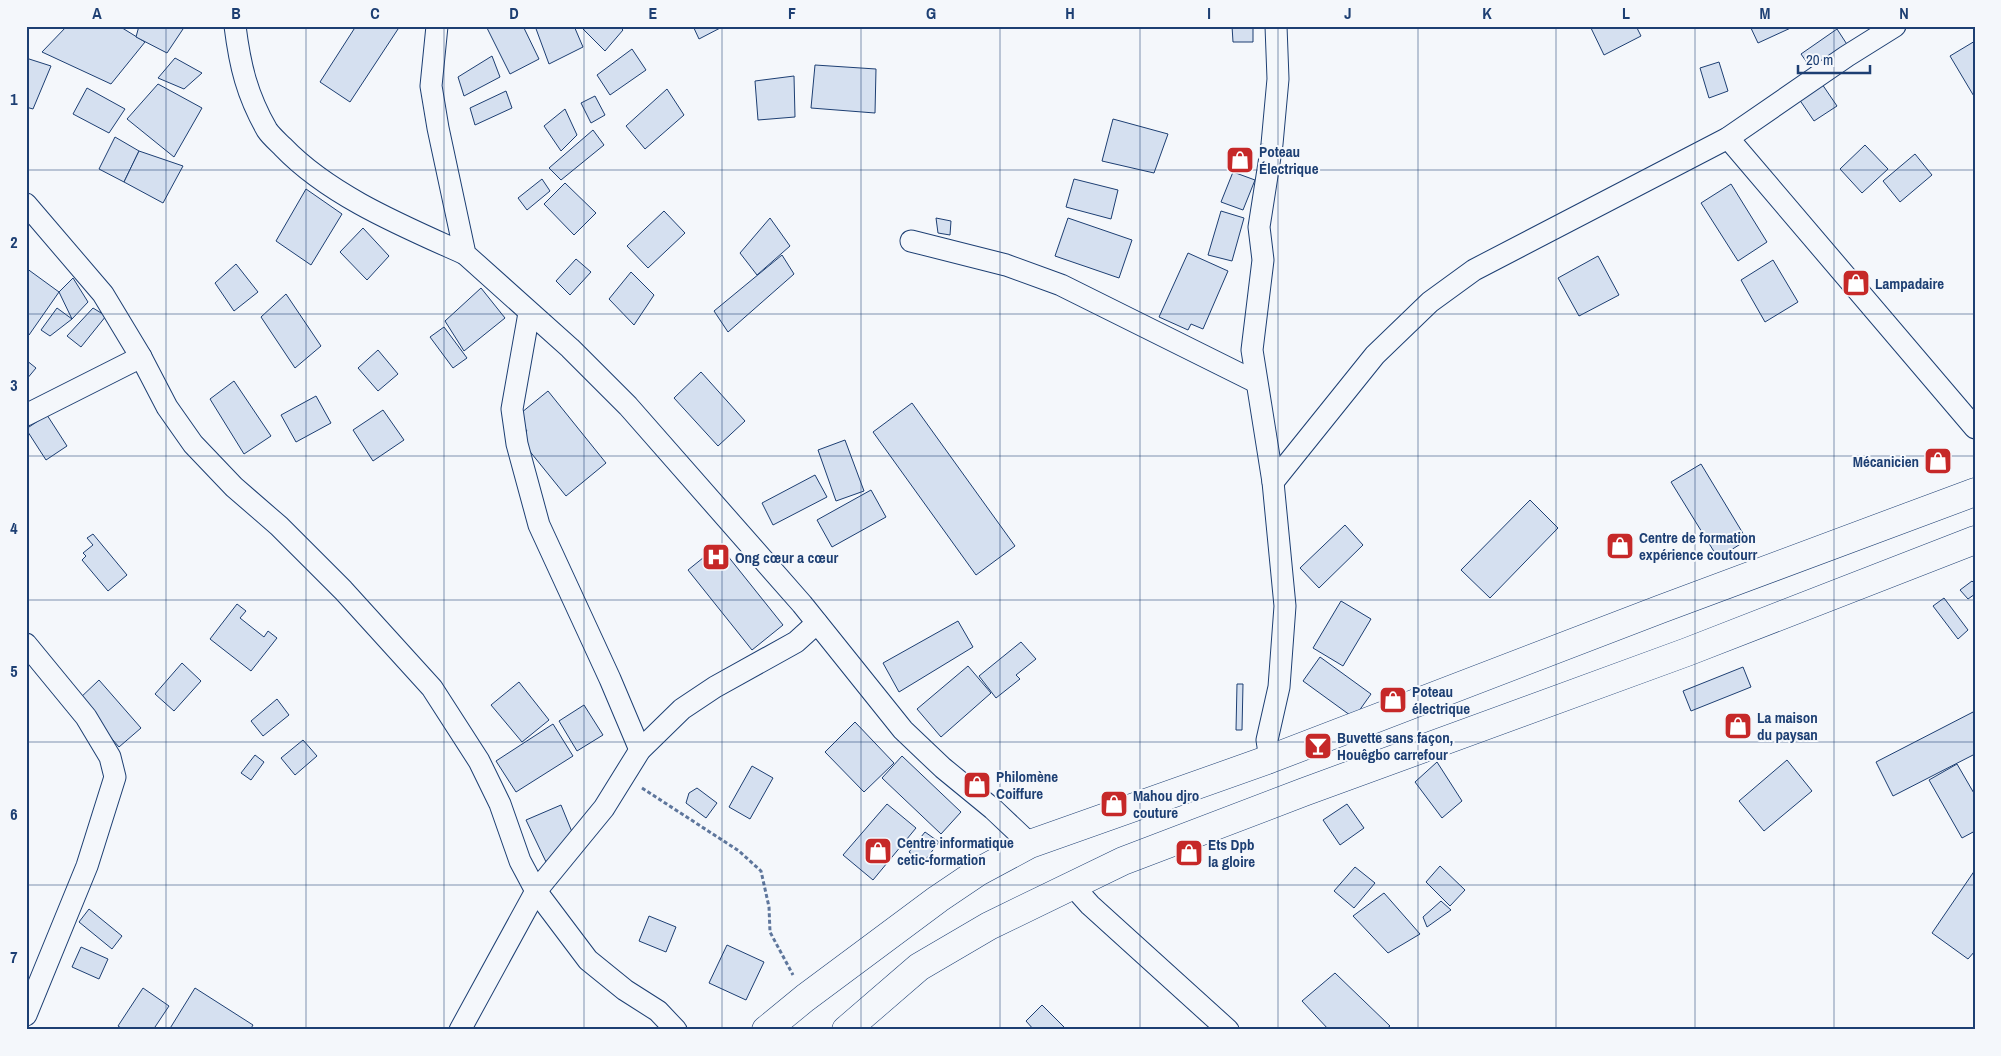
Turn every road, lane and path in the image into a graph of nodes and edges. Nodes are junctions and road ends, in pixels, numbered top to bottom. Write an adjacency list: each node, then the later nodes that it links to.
1 (235, 26): 8 (street)
2 (437, 26): 8 (street)
3 (1276, 26): 11 (street)
4 (1895, 26): 5 (street)
5 (1728, 138): 13 (street); 14 (street)
6 (26, 204): 10 (street)
7 (911, 241): 11 (street)
8 (465, 254): 9 (street)
9 (529, 313): 17 (street); 19 (street)
10 (141, 357): 12 (street); 24 (street)
11 (1256, 382): 14 (street)
12 (26, 414)
13 (1975, 428)
14 (1273, 482): 20 (street)
15 (1975, 492): 20 (main road)
16 (1975, 540): 23 (main road)
17 (817, 623): 19 (street); 22 (street)
18 (26, 644): 26 (street)
19 (640, 750): 21 (street)
20 (1270, 759): 22 (main road)
21 (624, 777): 24 (street); 25 (path)
22 (1030, 844): 25 (main road)
23 (1073, 886): 30 (main road); 31 (street)
24 (536, 891): 27 (street); 28 (street)
25 (805, 998): 29 (main road)
26 (26, 1015)
27 (460, 1030)
28 (676, 1030)
29 (766, 1030)
30 (846, 1030)
31 (1228, 1030)

